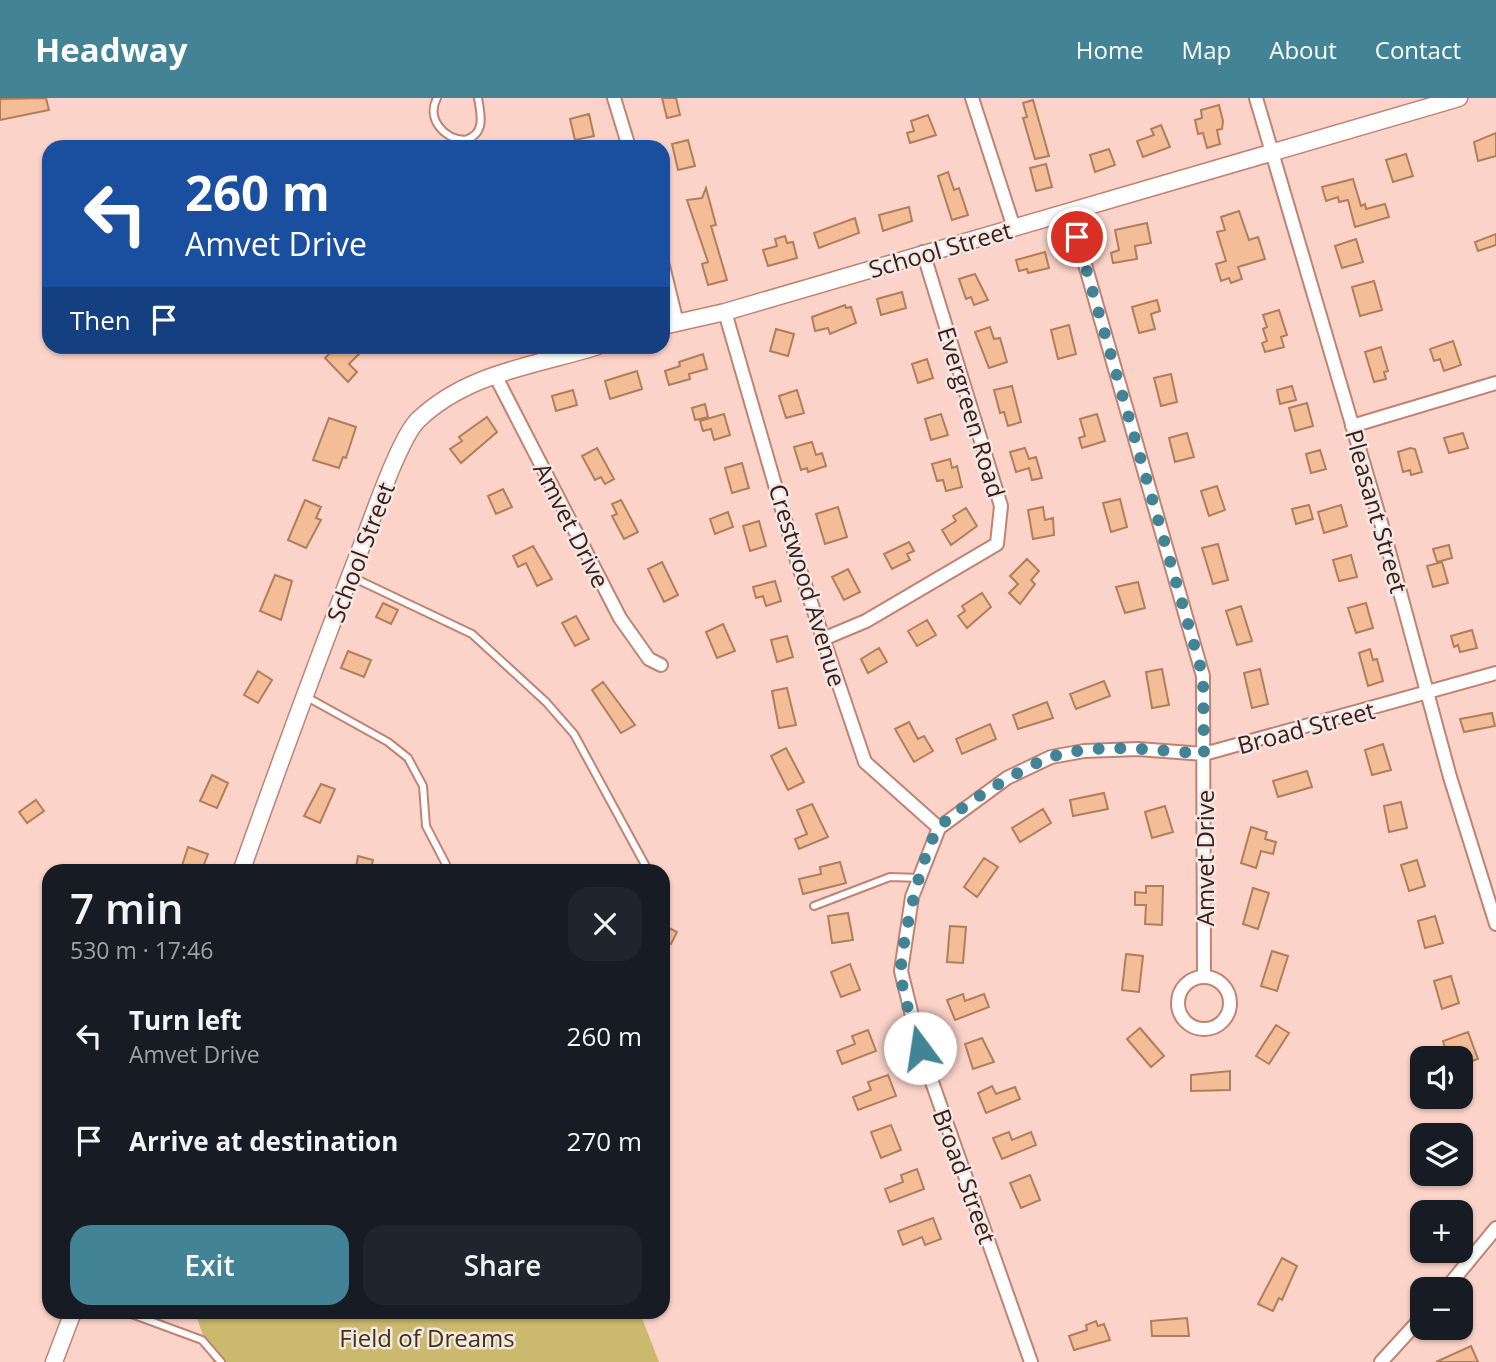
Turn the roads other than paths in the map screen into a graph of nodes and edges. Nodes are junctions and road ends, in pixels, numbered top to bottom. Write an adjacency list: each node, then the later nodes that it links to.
1 (437, 98): 2 (lane)
2 (478, 98)
3 (614, 98): 7 (street)
4 (972, 98): 10 (street)
5 (1256, 98): 8 (street, Pleasant Street)
6 (1459, 98): 8 (street, School Street)
7 (627, 140)
8 (1271, 153): 9 (street, School Street); 17 (street, Pleasant Street)
9 (1070, 212): 10 (street, School Street); 24 (street, Amvet Drive)
10 (1014, 228): 11 (street, School Street)
11 (923, 252): 12 (street, School Street); 19 (street, Evergreen Road)
12 (725, 312): 13 (street, School Street); 19 (street, Crestwood Avenue)
13 (670, 324)
14 (566, 354): 15 (street, School Street)
15 (495, 375): 18 (street, School Street); 20 (street, Amvet Drive)
16 (1496, 383): 17 (street)
17 (1352, 426): 22 (street, Pleasant Street)
18 (350, 576): 23 (street, School Street); 28 (lane)
19 (822, 639): 25 (street, Crestwood Avenue)
20 (661, 665)
21 (1496, 673): 22 (street, Broad Street)
22 (1429, 694): 24 (street, Broad Street); 31 (street, Pleasant Street)
23 (304, 696): 26 (street, School Street); 27 (lane)
24 (1204, 754): 25 (street, Broad Street); 32 (street, Amvet Drive)
25 (939, 828): 29 (street, Broad Street)
26 (244, 864)
27 (446, 864)
28 (645, 864)
29 (920, 878): 30 (lane); 40 (street, Broad Street)
30 (814, 906)
31 (1496, 924)
32 (1204, 977): 32 (street)
33 (1496, 1228): 34 (street)
34 (1456, 1277)
35 (70, 1319): 38 (street)
36 (145, 1319): 39 (lane)
37 (1410, 1330): 41 (street)
38 (54, 1362)
39 (221, 1362)
40 (1031, 1362)
41 (1381, 1362)

